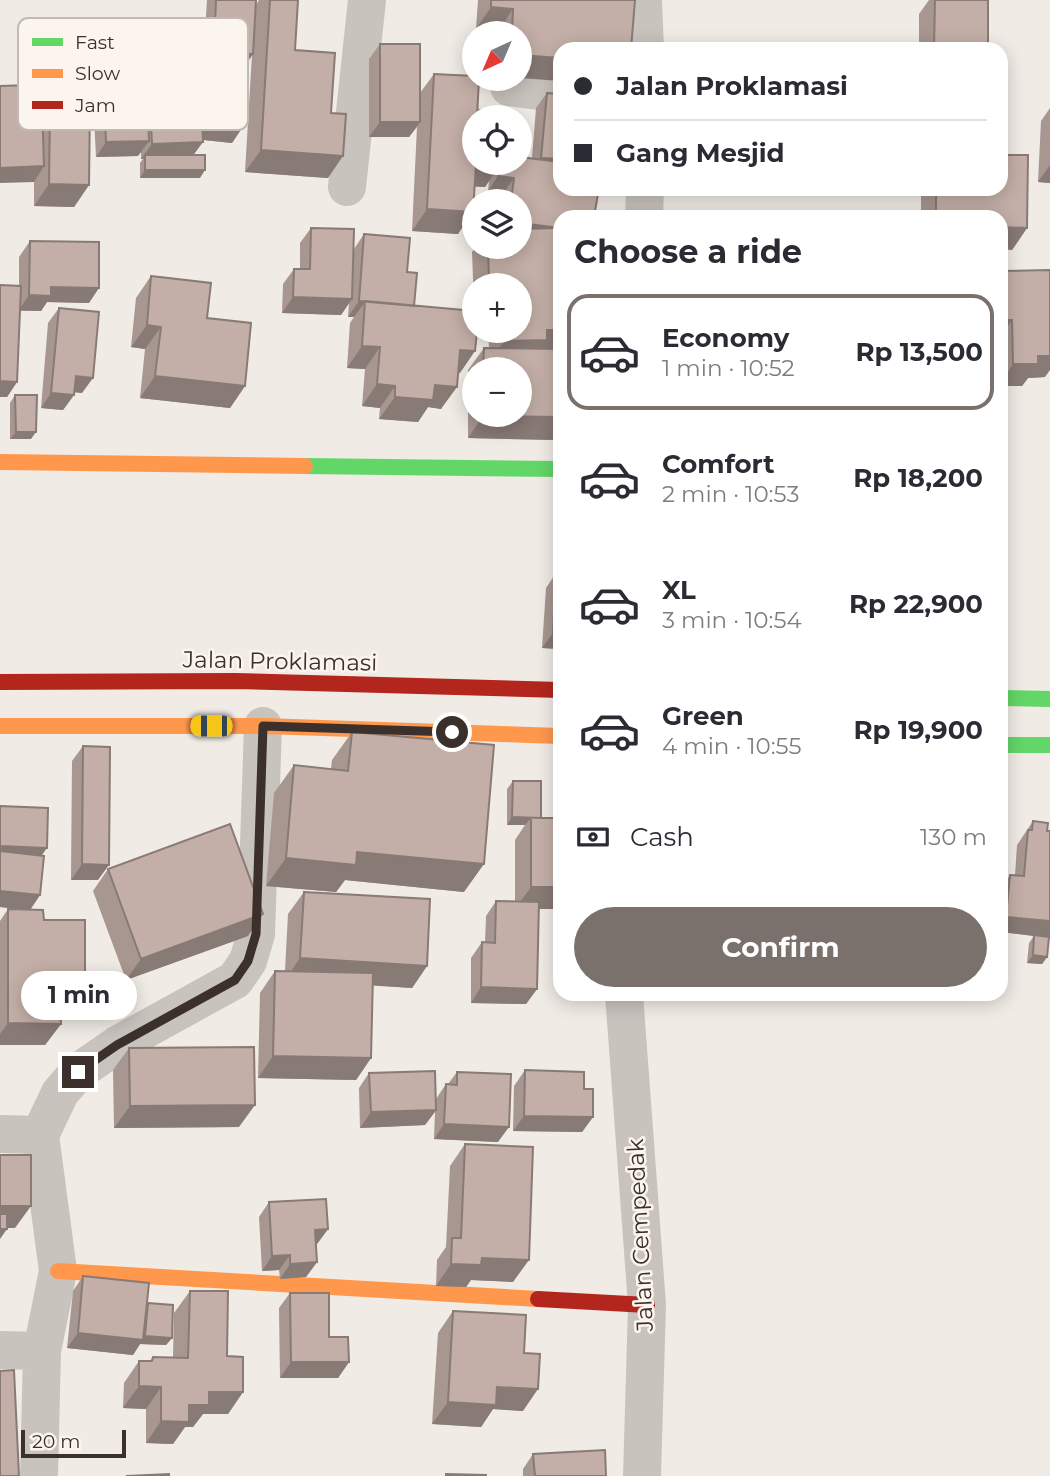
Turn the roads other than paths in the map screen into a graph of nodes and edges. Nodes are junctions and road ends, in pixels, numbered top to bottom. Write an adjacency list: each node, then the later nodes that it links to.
1 (367, 0): 6 (street)
2 (643, 0): 3 (street)
3 (645, 42)
4 (532, 90): 5 (street)
5 (553, 93)
6 (347, 187)
7 (0, 462): 8 (street)
8 (553, 469)
9 (0, 682): 10 (street, Jalan Proklamasi)
10 (553, 690)
11 (1008, 698): 12 (street)
12 (1050, 699)
13 (0, 726): 14 (street)
14 (263, 726): 15 (street); 20 (street)
15 (553, 736)
16 (1008, 745): 17 (street)
17 (1050, 746)
18 (625, 1001): 22 (street, Jalan Cempedak)
19 (0, 1134): 20 (street)
20 (40, 1135): 21 (street)
21 (58, 1271): 22 (street); 24 (street)
22 (647, 1306): 26 (street, Jalan Cempedak)
23 (0, 1350): 24 (street)
24 (42, 1351): 25 (street)
25 (39, 1476)
26 (642, 1476)

